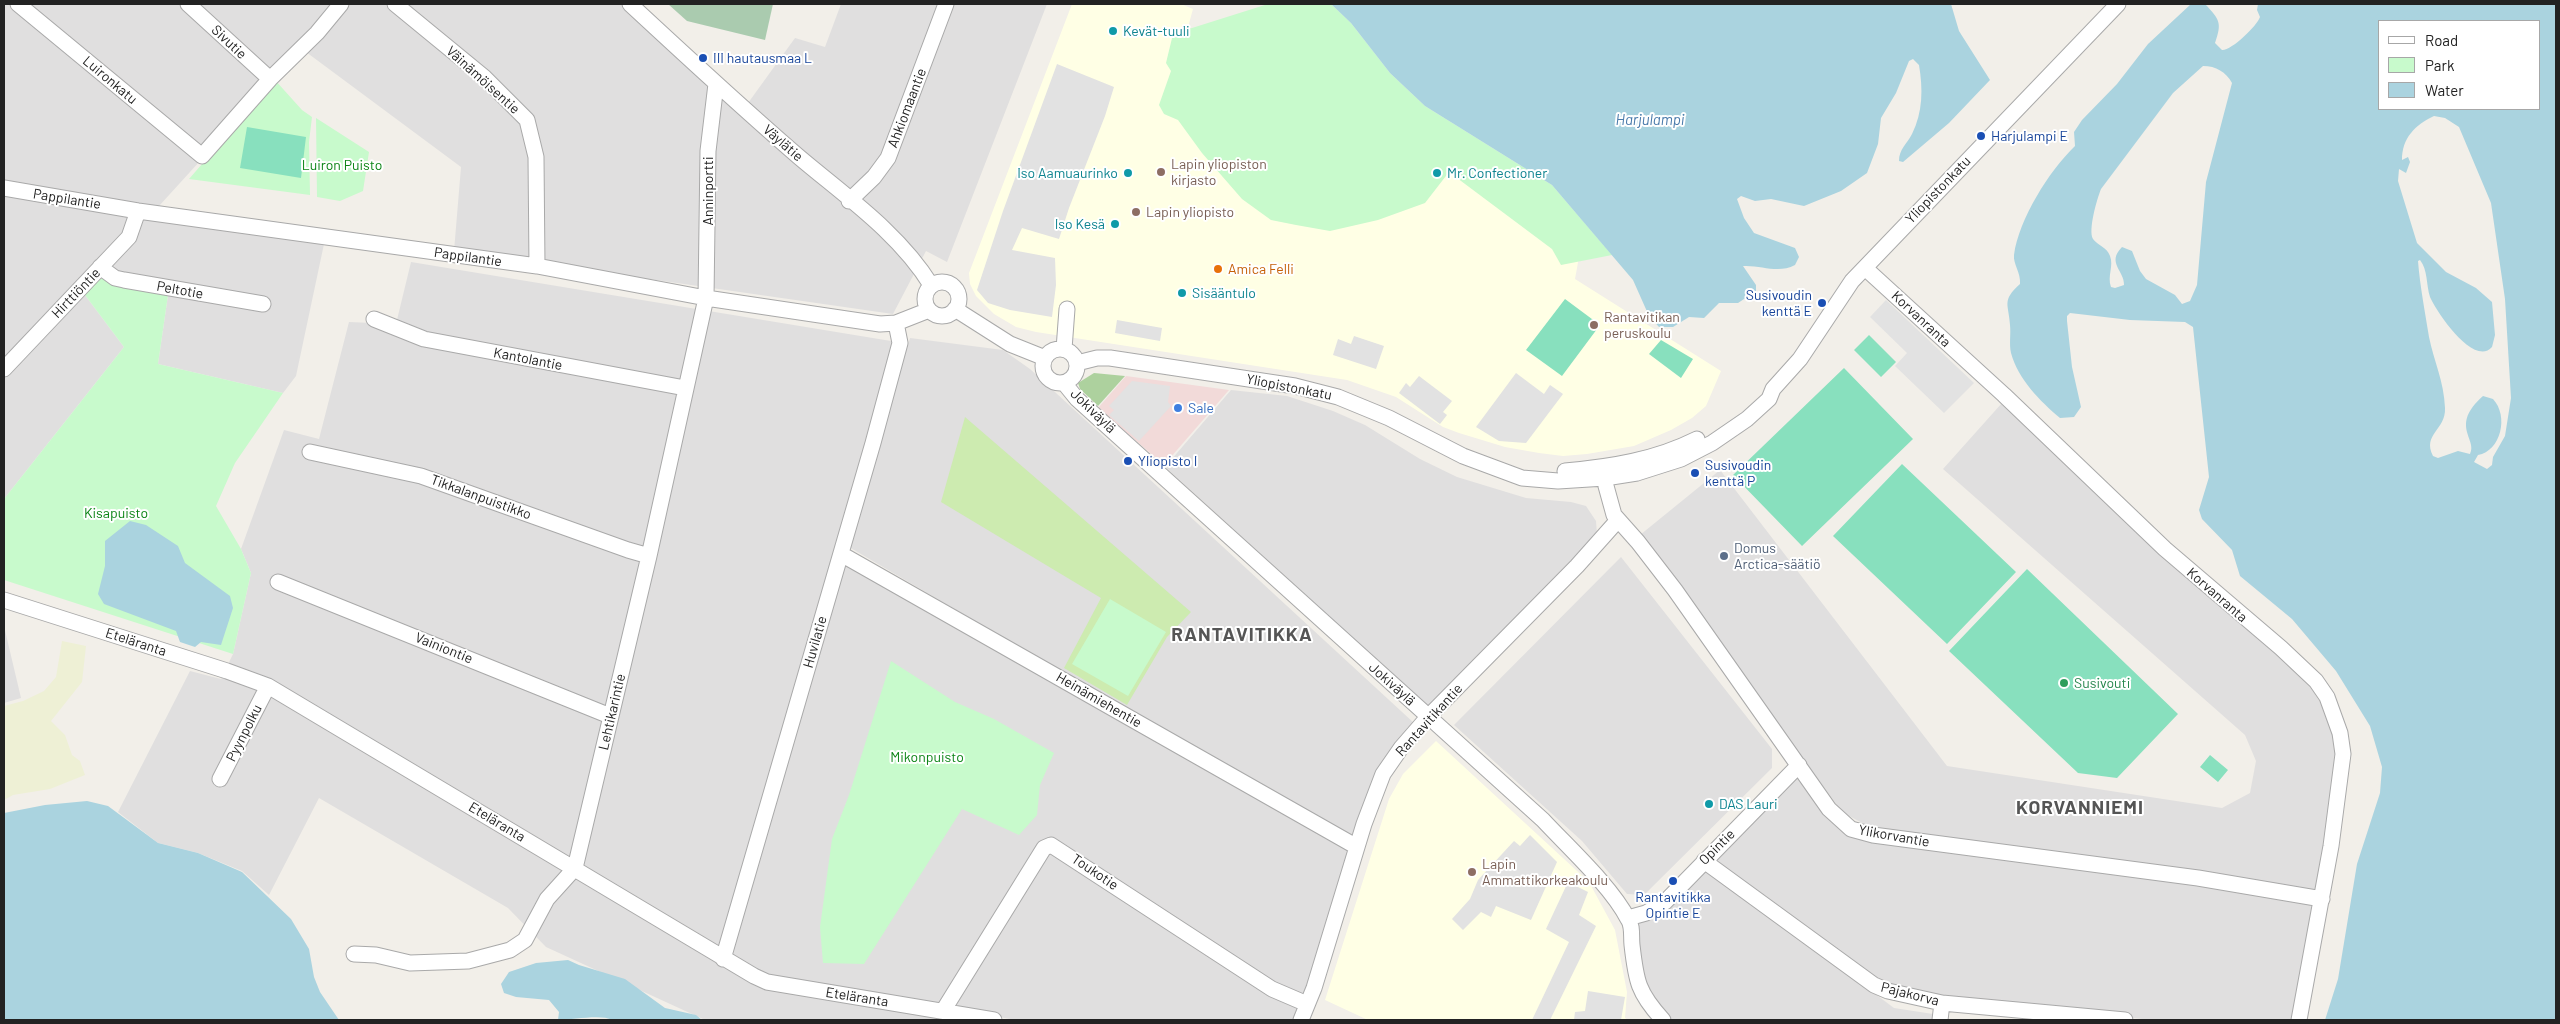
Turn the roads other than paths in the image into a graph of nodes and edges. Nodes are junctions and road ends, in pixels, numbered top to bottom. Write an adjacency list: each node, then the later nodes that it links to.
1 (18, 4): 8 (street, Luironkatu)
2 (188, 4): 8 (street, Sivutie)
3 (341, 4): 8 (street)
4 (630, 4): 9 (street, Väylätie)
5 (946, 4): 11 (street, Ahkiomaantie)
6 (2118, 4): 15 (street, Yliopistonkatu)
7 (404, 6): 13 (street, Väinämöisentie)
8 (270, 79)
9 (716, 84): 11 (street, Väylätie); 17 (street, Anninportti)
10 (4, 188): 12 (street, Pappilantie)
11 (849, 201): 16 (street, Väylätie)
12 (138, 211): 13 (street, Pappilantie); 14 (street, Hirttiöntie)
13 (537, 266): 17 (street, Pappilantie)
14 (100, 267): 18 (street, Peltotie); 27 (street, Hirttiöntie)
15 (1865, 268): 31 (street, Yliopistonkatu); 45 (street, Korvanranta)
16 (931, 285): 19 (street); 21 (street)
17 (706, 298): 23 (street, Pappilantie); 29 (street, Lehtikarintie)
18 (263, 304)
19 (955, 309): 21 (street); 25 (street)
20 (1067, 309): 24 (street)
21 (929, 310): 23 (street, Pappilantie)
22 (374, 319): 29 (street, Kantolantie)
23 (896, 323): 33 (street, Huvilatie)
24 (1064, 349): 25 (street); 26 (street)
25 (1045, 358): 28 (street)
26 (1077, 363): 28 (street); 31 (street, Yliopistonkatu)
27 (4, 368)
28 (1064, 383): 39 (street, Jokiväylä)
29 (685, 388): 34 (street, Lehtikarintie)
30 (310, 452): 34 (street, Tikkalanpuistikko)
31 (1605, 473): 32 (street)
32 (1618, 520): 39 (street, Rantavitikantie); 40 (street, Ylikorvantie)
33 (841, 554): 42 (street, Heinämiehentie); 48 (street, Huvilatie)
34 (649, 556): 38 (street, Lehtikarintie)
35 (278, 582): 38 (street, Vainiontie)
36 (4, 600): 37 (street, Eteläranta)
37 (268, 686): 41 (street, Pyynpolku); 44 (street, Eteläranta)
38 (610, 716): 44 (street, Lehtikarintie)
39 (1428, 717): 42 (street, Rantavitikantie); 46 (street, Jokiväylä)
40 (1799, 765): 43 (street, Opintie); 45 (street, Ylikorvantie)
41 (220, 779)
42 (1357, 847): 50 (street, Rantavitikantie)
43 (1704, 861): 46 (street, Opintie); 49 (street, Pajakorva)
44 (574, 868): 47 (street, Lehtikarintie); 48 (street, Eteläranta)
45 (2322, 898): 57 (street, Korvanranta)
46 (1628, 918): 54 (street, Jokiväylä)
47 (354, 954)
48 (723, 959): 51 (street, Eteläranta)
49 (1942, 1003): 55 (street); 56 (street, Pajakorva)
50 (1307, 1004): 51 (street, Toukotie); 53 (street, Rantavitikantie)
51 (942, 1011): 52 (street, Eteläranta)
52 (994, 1020)
53 (1301, 1020)
54 (1663, 1020)
55 (1940, 1020)
56 (2125, 1020)
57 (2299, 1020)

